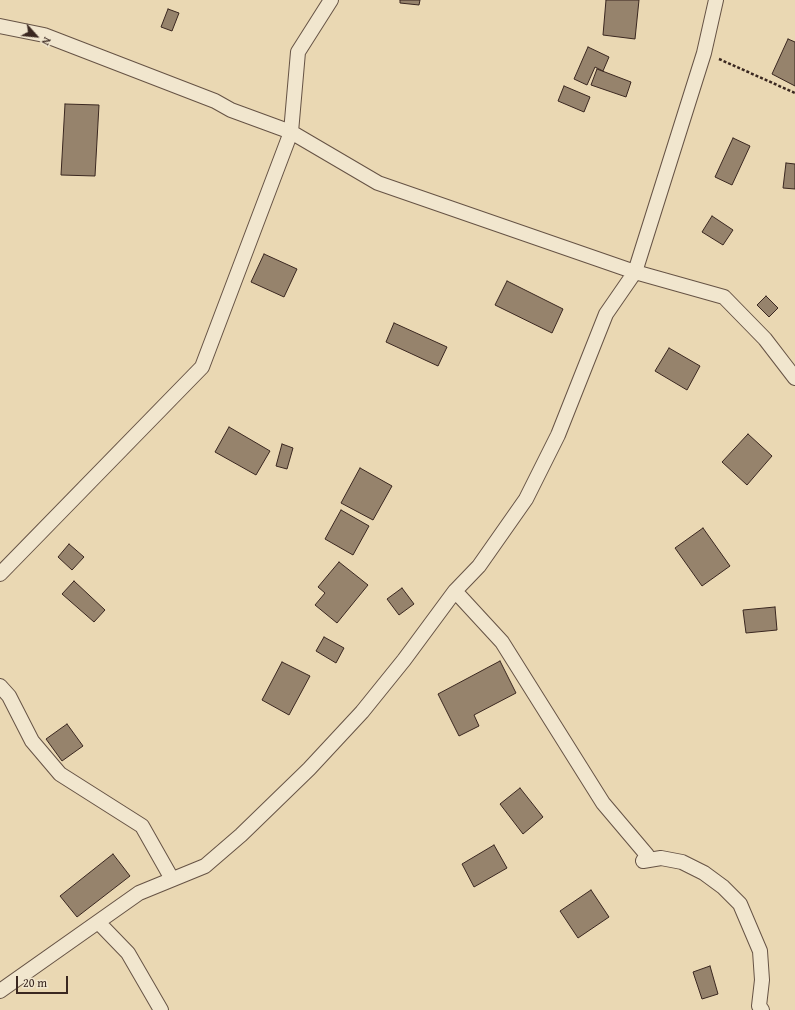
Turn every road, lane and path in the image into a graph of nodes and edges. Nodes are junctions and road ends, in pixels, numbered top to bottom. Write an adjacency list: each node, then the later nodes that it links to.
1 (331, 0): 6 (street)
2 (716, 0): 4 (street)
3 (0, 26): 6 (street)
4 (704, 52): 5 (path); 7 (street)
5 (795, 93)
6 (291, 132): 7 (street); 9 (street)
7 (635, 272): 8 (street); 10 (street)
8 (795, 378)
9 (0, 574)
10 (455, 591): 12 (street); 16 (street)
11 (0, 686): 12 (street)
12 (172, 880): 13 (street)
13 (99, 923): 14 (street); 15 (street)
14 (0, 991)
15 (161, 1010)
16 (762, 1010)

